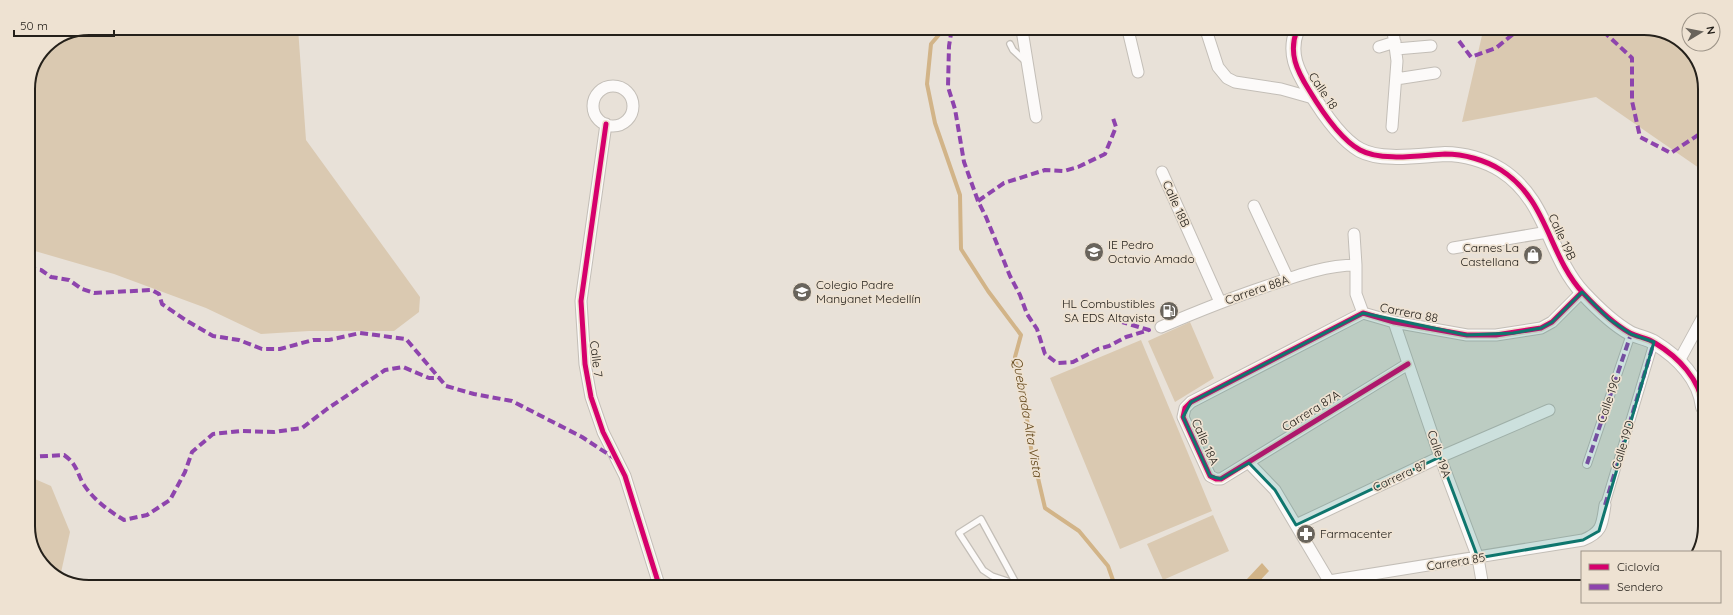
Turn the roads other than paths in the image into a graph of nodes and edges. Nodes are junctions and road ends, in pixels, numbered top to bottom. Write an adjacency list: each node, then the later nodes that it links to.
1 (1023, 35): 10 (street)
2 (1129, 35): 11 (street)
3 (1208, 35): 14 (street)
4 (1296, 35): 14 (street, Calle 18)
5 (1394, 35): 7 (street)
6 (1010, 44): 10 (lane)
7 (1395, 45): 8 (street); 9 (street); 13 (street)
8 (1431, 46)
9 (1379, 47)
10 (1027, 63): 15 (street)
11 (1138, 72)
12 (1435, 73): 13 (street)
13 (1396, 79): 17 (street)
14 (1313, 98): 18 (street, Calle 18)
15 (1036, 117)
16 (606, 124): 47 (street, Calle 7)
17 (1392, 127)
18 (1361, 151): 21 (street, Calle 19B)
19 (1162, 172): 27 (street, Calle 18B)
20 (1254, 206): 25 (street)
21 (1548, 232): 23 (street); 26 (street, Calle 19B)
22 (1354, 234): 24 (street)
23 (1453, 248)
24 (1356, 265): 25 (street, Carrera 88A); 28 (street)
25 (1288, 279): 27 (street, Carrera 88A)
26 (1582, 292): 29 (street, Carrera 88); 32 (street, Calle 19B)
27 (1220, 302): 30 (street, Carrera 88A)
28 (1363, 313): 29 (street, Carrera 88); 37 (street, Carrera 88)
29 (1394, 322): 35 (street, Calle 19A)
30 (1161, 324)
31 (1698, 326): 34 (street)
32 (1631, 334): 33 (street, Calle 19B); 41 (street, Calle 19C)
33 (1654, 342): 34 (street, Calle 19B); 43 (street, Calle 19D)
34 (1679, 361): 36 (street, Calle 19B)
35 (1408, 364): 39 (street, Calle 19A); 40 (street, Carrera 87A)
36 (1698, 390)
37 (1191, 402): 42 (street, Calle 18A)
38 (1549, 410): 39 (street, Carrera 87)
39 (1440, 457): 44 (street, Carrera 87); 46 (street, Calle 19A)
40 (1249, 462): 42 (street, Carrera 87A); 44 (street)
41 (1587, 464)
42 (1225, 477)
43 (1605, 505): 45 (street, Calle 19D)
44 (1296, 525): 50 (street)
45 (1583, 540): 46 (street, Carrera 85)
46 (1478, 558): 51 (street, Carrera 85); 52 (street, Calle 19A)
47 (657, 580)
48 (1006, 580): 49 (lane)
49 (1014, 580)
50 (1328, 580)
51 (1353, 580)
52 (1482, 580)

